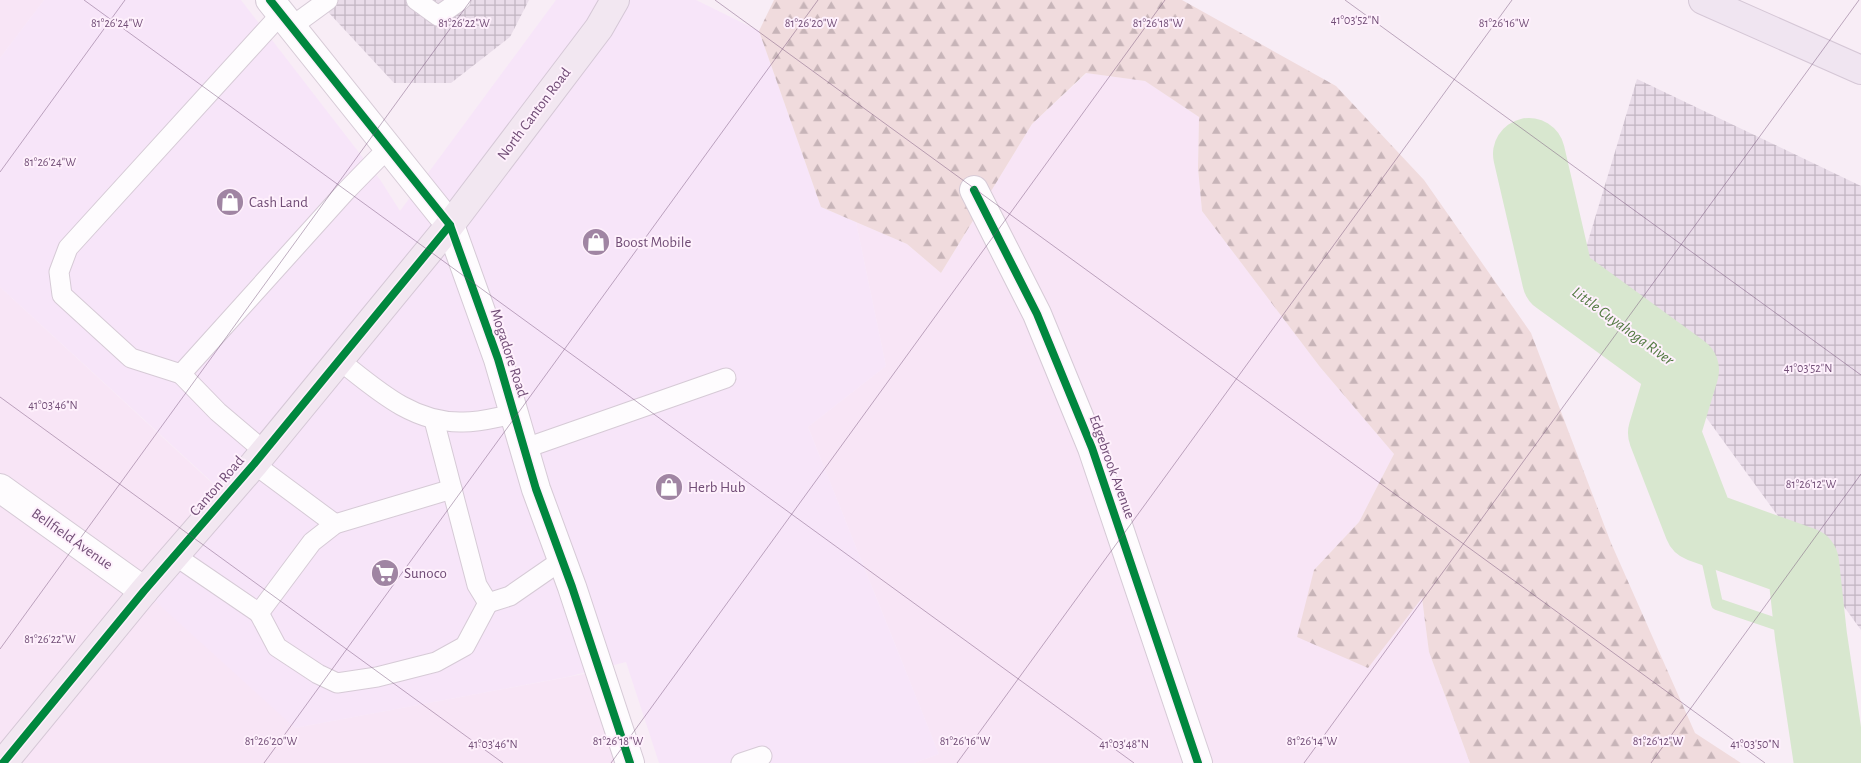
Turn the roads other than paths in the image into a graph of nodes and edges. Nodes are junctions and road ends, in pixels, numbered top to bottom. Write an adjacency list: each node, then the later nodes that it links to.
1 (328, 0): 6 (lane)
2 (416, 0): 3 (lane)
3 (461, 0)
4 (615, 0): 10 (main road, North Canton Road)
5 (1703, 0): 7 (highway)
6 (281, 14): 8 (street, Mogadore Road); 12 (lane)
7 (1861, 70)
8 (388, 148): 10 (street, Mogadore Road); 12 (lane)
9 (974, 190): 30 (street, Edgebrook Avenue)
10 (450, 225): 11 (main road, Canton Road); 14 (street, Mogadore Road)
11 (339, 360): 15 (lane); 17 (main road, Canton Road)
12 (181, 374): 17 (lane)
13 (726, 378): 16 (lane)
14 (514, 414): 15 (lane); 16 (street, Mogadore Road)
15 (434, 420): 19 (lane)
16 (523, 449): 22 (street, Mogadore Road)
17 (259, 458): 20 (lane); 21 (main road, Canton Road)
18 (0, 488): 23 (street, Bellfield Avenue)
19 (452, 489): 20 (lane); 24 (lane)
20 (335, 524): 25 (lane)
21 (174, 555): 23 (main road, Canton Road); 25 (lane)
22 (562, 560): 24 (lane); 28 (street, Mogadore Road)
23 (144, 591): 27 (main road, Canton Road)
24 (488, 603): 25 (lane)
25 (259, 613)
26 (762, 756): 29 (lane)
27 (3, 763)
28 (630, 763)
29 (741, 763)
30 (1198, 763)

